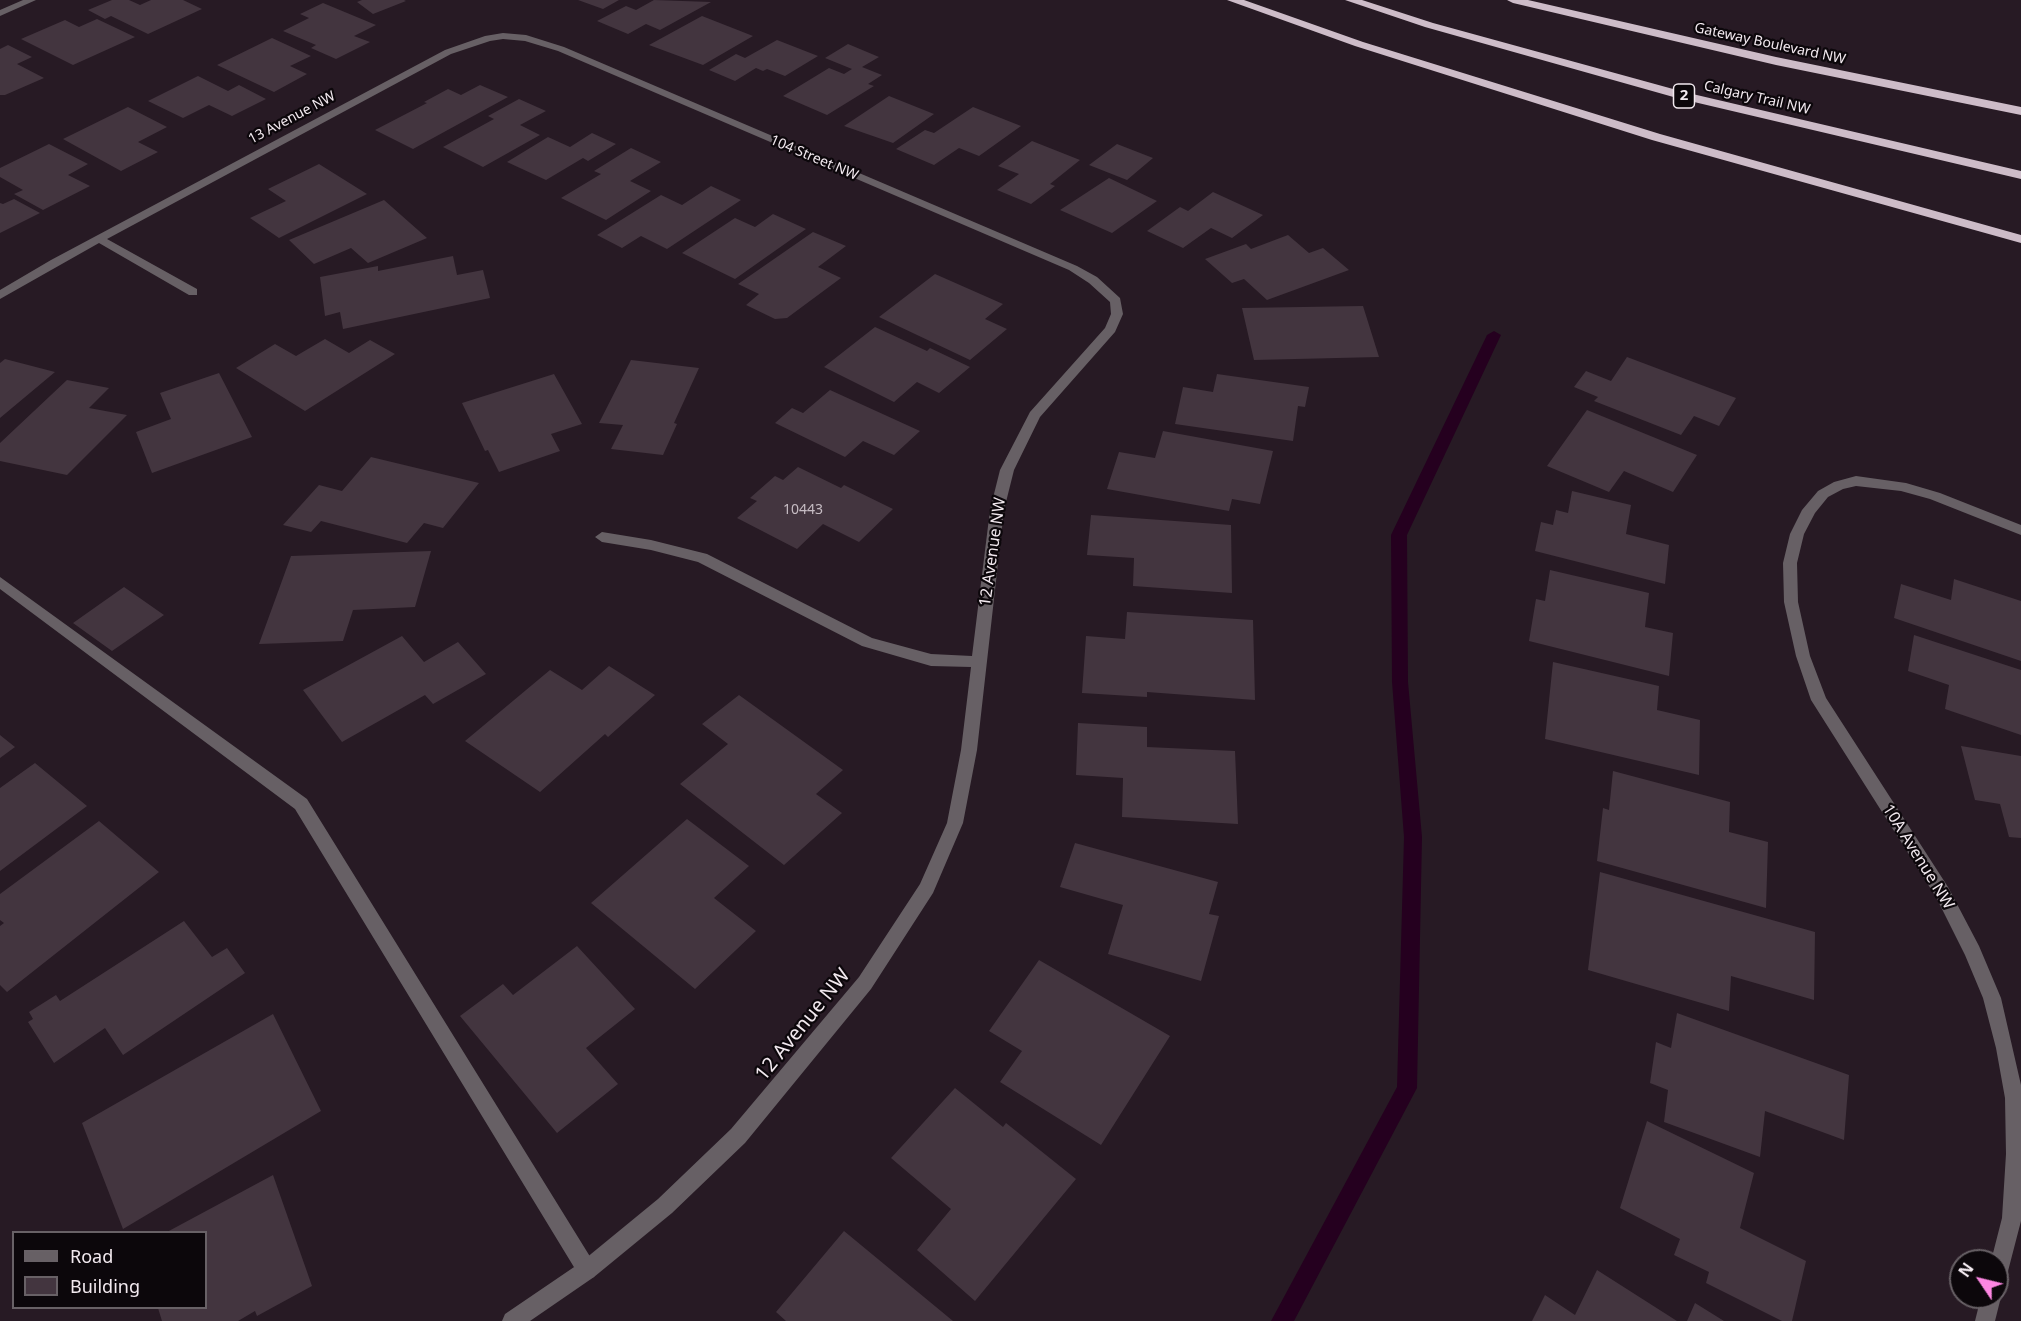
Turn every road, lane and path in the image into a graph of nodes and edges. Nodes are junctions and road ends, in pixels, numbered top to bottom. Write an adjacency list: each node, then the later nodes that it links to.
1 (30, 0): 5 (street)
2 (1233, 0): 10 (highway)
3 (1350, 0): 8 (highway, Calgary Trail NW / 2)
4 (1513, 0): 7 (highway, Gateway Boulevard NW)
5 (0, 13)
6 (503, 36): 9 (street, 13 Avenue NW); 13 (street, 104 Street NW)
7 (2021, 111)
8 (2021, 175)
9 (100, 239): 11 (street); 12 (street, 13 Avenue NW)
10 (2021, 239)
11 (193, 292)
12 (0, 295)
13 (1116, 301): 17 (street, 12 Avenue NW)
14 (2021, 530): 18 (street, 10A Avenue NW)
15 (602, 537): 17 (street)
16 (0, 582): 19 (street)
17 (979, 662): 19 (street, 12 Avenue NW)
18 (2004, 1249)
19 (587, 1270): 20 (street, 12 Avenue NW)
20 (512, 1321)

